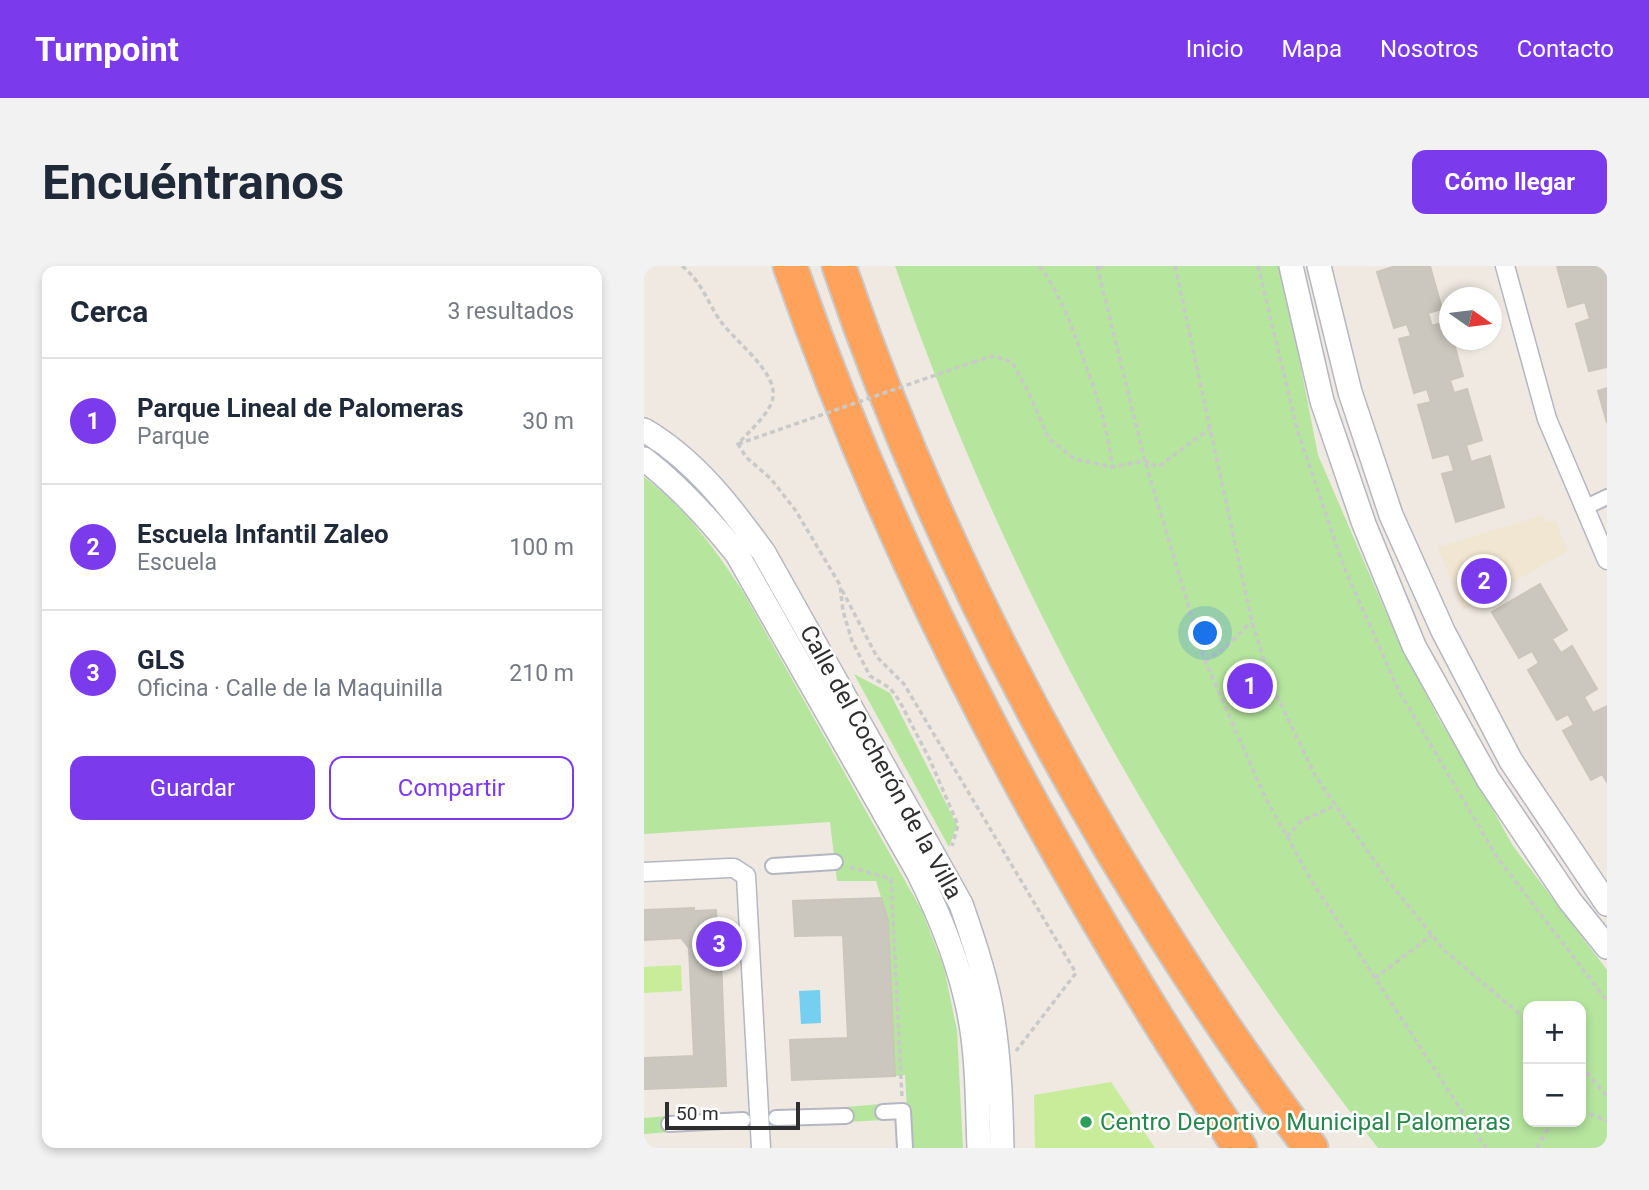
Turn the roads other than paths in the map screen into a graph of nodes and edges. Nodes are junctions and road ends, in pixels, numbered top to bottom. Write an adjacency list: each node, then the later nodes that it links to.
1 (790, 266): 25 (highway)
2 (839, 266): 26 (highway)
3 (1291, 266): 15 (street)
4 (1320, 266): 14 (street)
5 (1505, 266): 9 (street)
6 (644, 430): 24 (street, Calle del Cocherón de la Villa)
7 (644, 459): 23 (street, Calle del Cocherón de la Villa)
8 (1607, 498): 9 (street)
9 (1584, 508): 10 (street)
10 (1607, 560)
11 (835, 862): 12 (street)
12 (773, 866)
13 (644, 872): 21 (street)
14 (1607, 904)
15 (1607, 947)
16 (883, 1112): 22 (street)
17 (846, 1116): 18 (street)
18 (776, 1118)
19 (743, 1120): 20 (street)
20 (669, 1124)
21 (761, 1148)
22 (905, 1148)
23 (979, 1148)
24 (1002, 1148)
25 (1240, 1148)
26 (1311, 1148)

